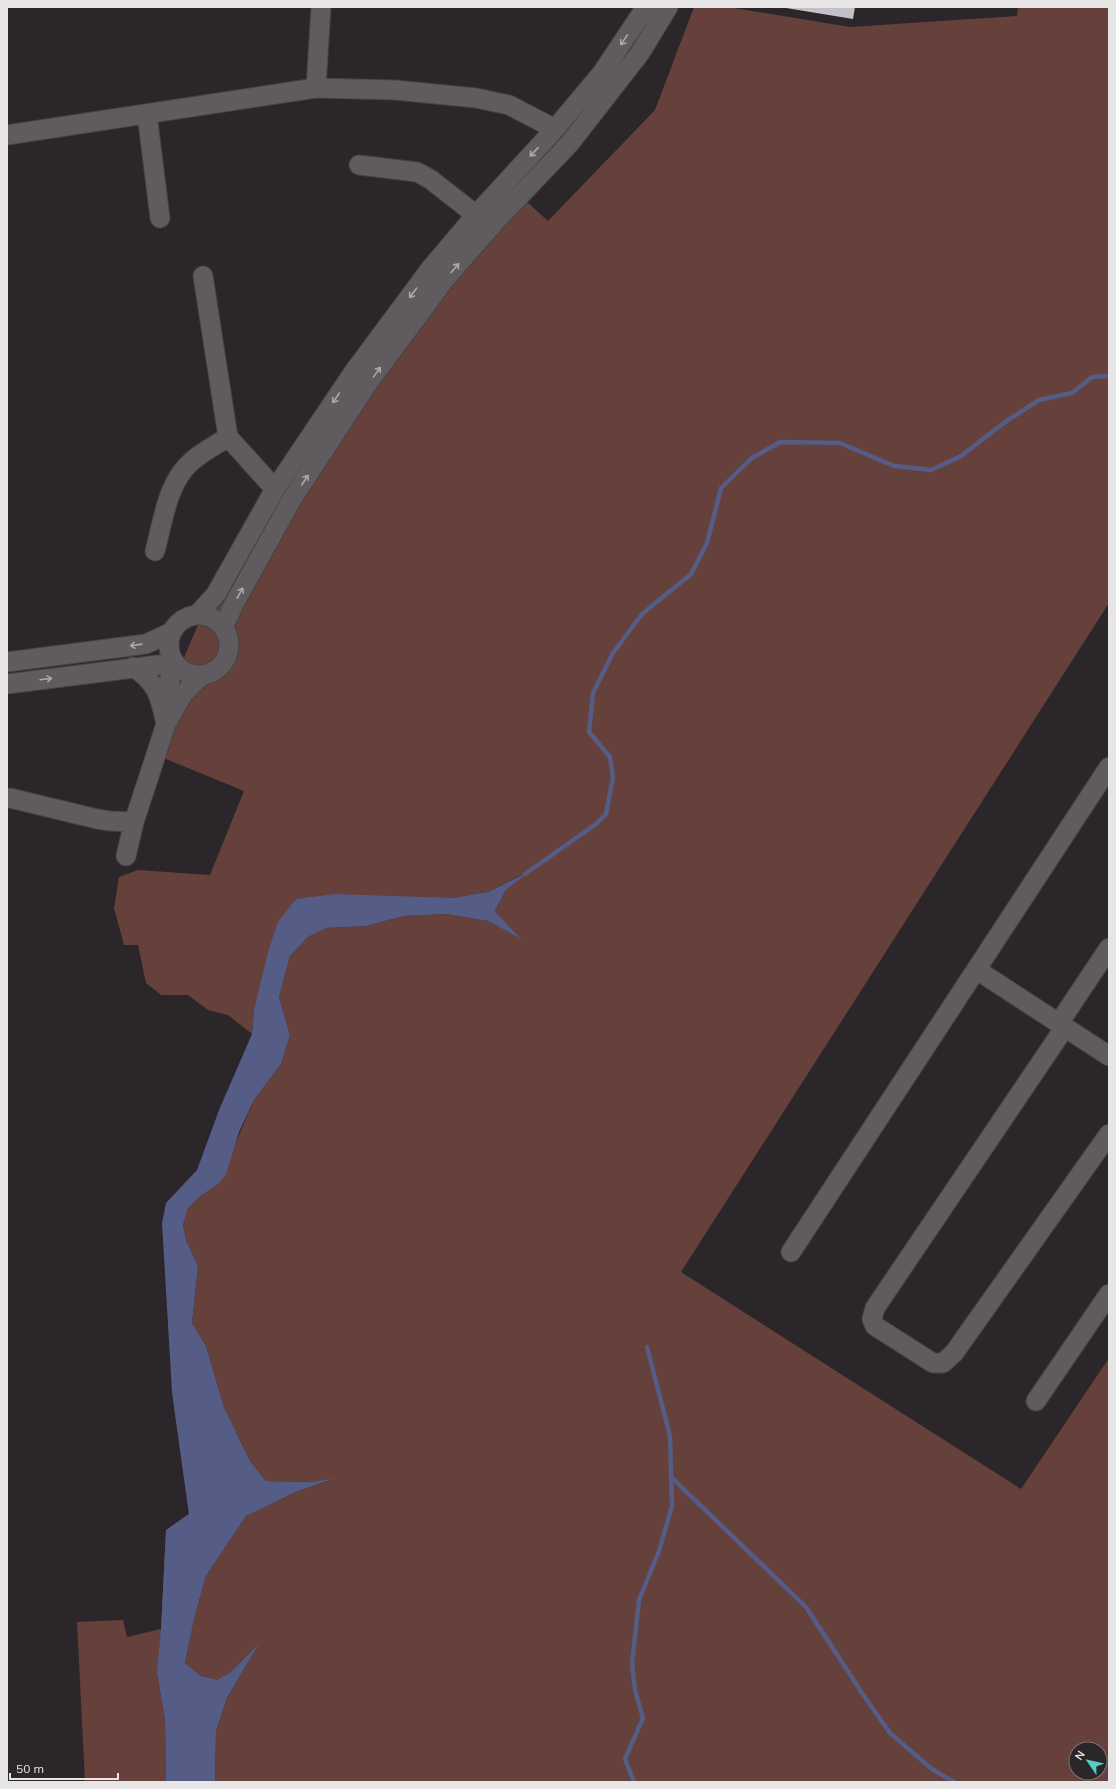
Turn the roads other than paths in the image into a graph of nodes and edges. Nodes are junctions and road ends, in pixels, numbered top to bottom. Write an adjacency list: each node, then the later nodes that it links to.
1 (322, 7): 4 (street)
2 (646, 7): 6 (street, one-way to 6)
3 (668, 7): 16 (street, one-way to 3)
4 (316, 88): 5 (street); 6 (street)
5 (147, 114): 7 (street); 10 (street)
6 (555, 129): 9 (street, one-way to 9)
7 (7, 135)
8 (359, 165): 9 (street)
9 (476, 215): 13 (street, one-way to 13)
10 (160, 218)
11 (203, 276): 12 (street)
12 (228, 437): 13 (street); 14 (street)
13 (275, 489): 15 (street)
14 (156, 551)
15 (197, 615): 16 (street); 17 (street)
16 (223, 628): 21 (street)
17 (172, 632): 18 (street, one-way to 18); 19 (street)
18 (7, 662)
19 (174, 666): 20 (street); 21 (street); 23 (street)
20 (133, 668): 22 (street, one-way to 20); 23 (street)
21 (202, 675): 23 (street)
22 (7, 684)
23 (166, 724): 26 (street)
24 (1109, 767): 29 (street)
25 (10, 798): 26 (street)
26 (134, 822): 27 (street)
27 (126, 856)
28 (1109, 948): 30 (street)
29 (977, 970): 30 (street); 33 (street)
30 (1062, 1025): 31 (street); 32 (street)
31 (1109, 1056)
32 (1109, 1134)
33 (791, 1252)
34 (1109, 1294): 35 (street)
35 (1036, 1401)

